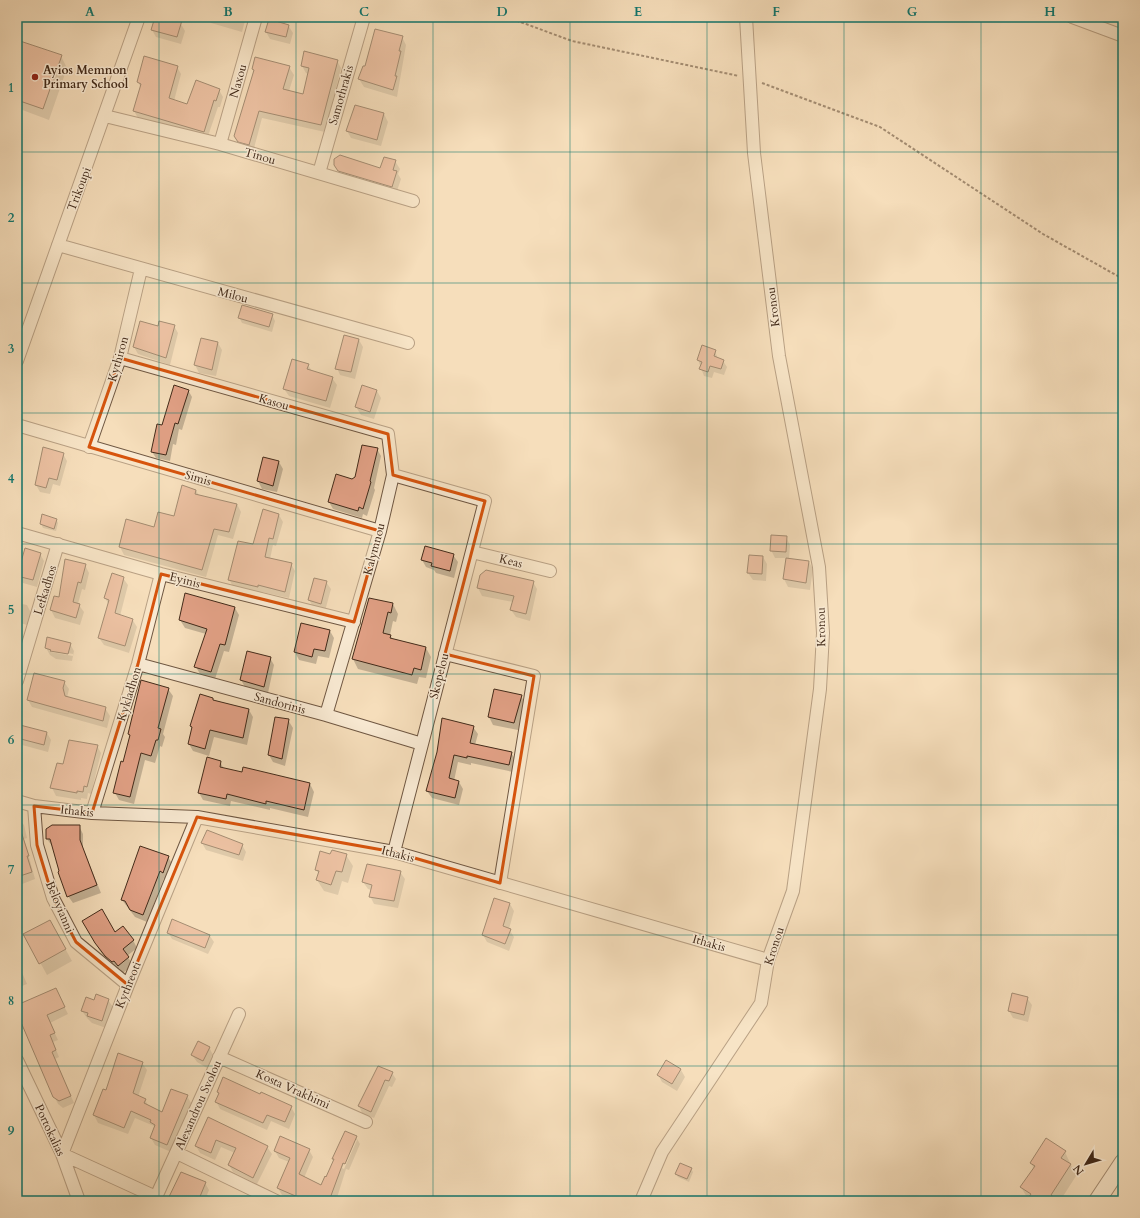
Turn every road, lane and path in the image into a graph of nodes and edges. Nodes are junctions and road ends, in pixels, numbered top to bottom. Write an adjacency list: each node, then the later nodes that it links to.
1 (139, 17): 10 (street, Trikoupi)
2 (256, 17): 11 (street, Naxou)
3 (364, 17): 12 (street, Samothrakis)
4 (507, 17): 9 (path)
5 (746, 17): 9 (street, Kronou)
6 (1072, 17): 7 (street)
7 (1085, 19): 8 (street)
8 (1123, 36)
9 (750, 79): 16 (path); 41 (street, Kronou)
10 (105, 116): 11 (street, Tinou); 14 (street, Trikoupi)
11 (220, 144): 12 (street, Tinou)
12 (319, 173): 13 (street, Tinou)
13 (413, 202)
14 (58, 245): 15 (street, Milou); 19 (street, Trikoupi)
15 (141, 269): 17 (street, Milou); 18 (street, Kythiron)
16 (1123, 279)
17 (408, 343)
18 (120, 358): 21 (street, Kythiron); 22 (street, Kasou)
19 (17, 361)
20 (17, 425): 21 (street, Simis)
21 (89, 446): 23 (street, Simis)
22 (393, 475): 23 (street, Kalymnou); 26 (street, Skopelou)
23 (380, 531): 29 (street, Kalymnou)
24 (17, 533): 25 (street, Eyinis)
25 (58, 544): 28 (street, Eyinis); 32 (street, Lefkadhos)
26 (472, 552): 27 (street, Keas); 30 (street, Skopelou)
27 (550, 571)
28 (161, 574): 29 (street, Eyinis); 31 (street, Kykladhon)
29 (354, 622): 33 (street, Kalymnou)
30 (444, 654): 34 (street, Skopelou); 40 (street)
31 (138, 664): 33 (street, Sandorinis); 37 (street, Kykladhon)
32 (17, 681)
33 (326, 715): 34 (street, Sandorinis)
34 (422, 744): 39 (street, Skopelou)
35 (17, 801): 36 (street, Ithakis)
36 (34, 806): 37 (street, Ithakis); 42 (street, Beloyianni)
37 (92, 813): 38 (street, Ithakis)
38 (197, 817): 39 (street, Ithakis); 42 (street, Kythreoti)
39 (394, 852): 40 (street, Ithakis)
40 (500, 883): 41 (street, Ithakis)
41 (768, 960): 52 (street, Kronou)
42 (128, 985): 48 (street, Kythreoti)
43 (239, 1014): 44 (street, Alexandrou Svolou)
44 (219, 1057): 46 (street, Kosta Vrakhimi); 47 (street, Alexandrou Svolou)
45 (17, 1060): 48 (street, Portokalias)
46 (366, 1122)
47 (177, 1153): 48 (street, Alexandrou Svolou); 51 (street)
48 (62, 1154): 50 (street, Portokalias)
49 (1123, 1162): 53 (main road)
50 (79, 1201)
51 (276, 1201)
52 (641, 1201)
53 (1097, 1201)

